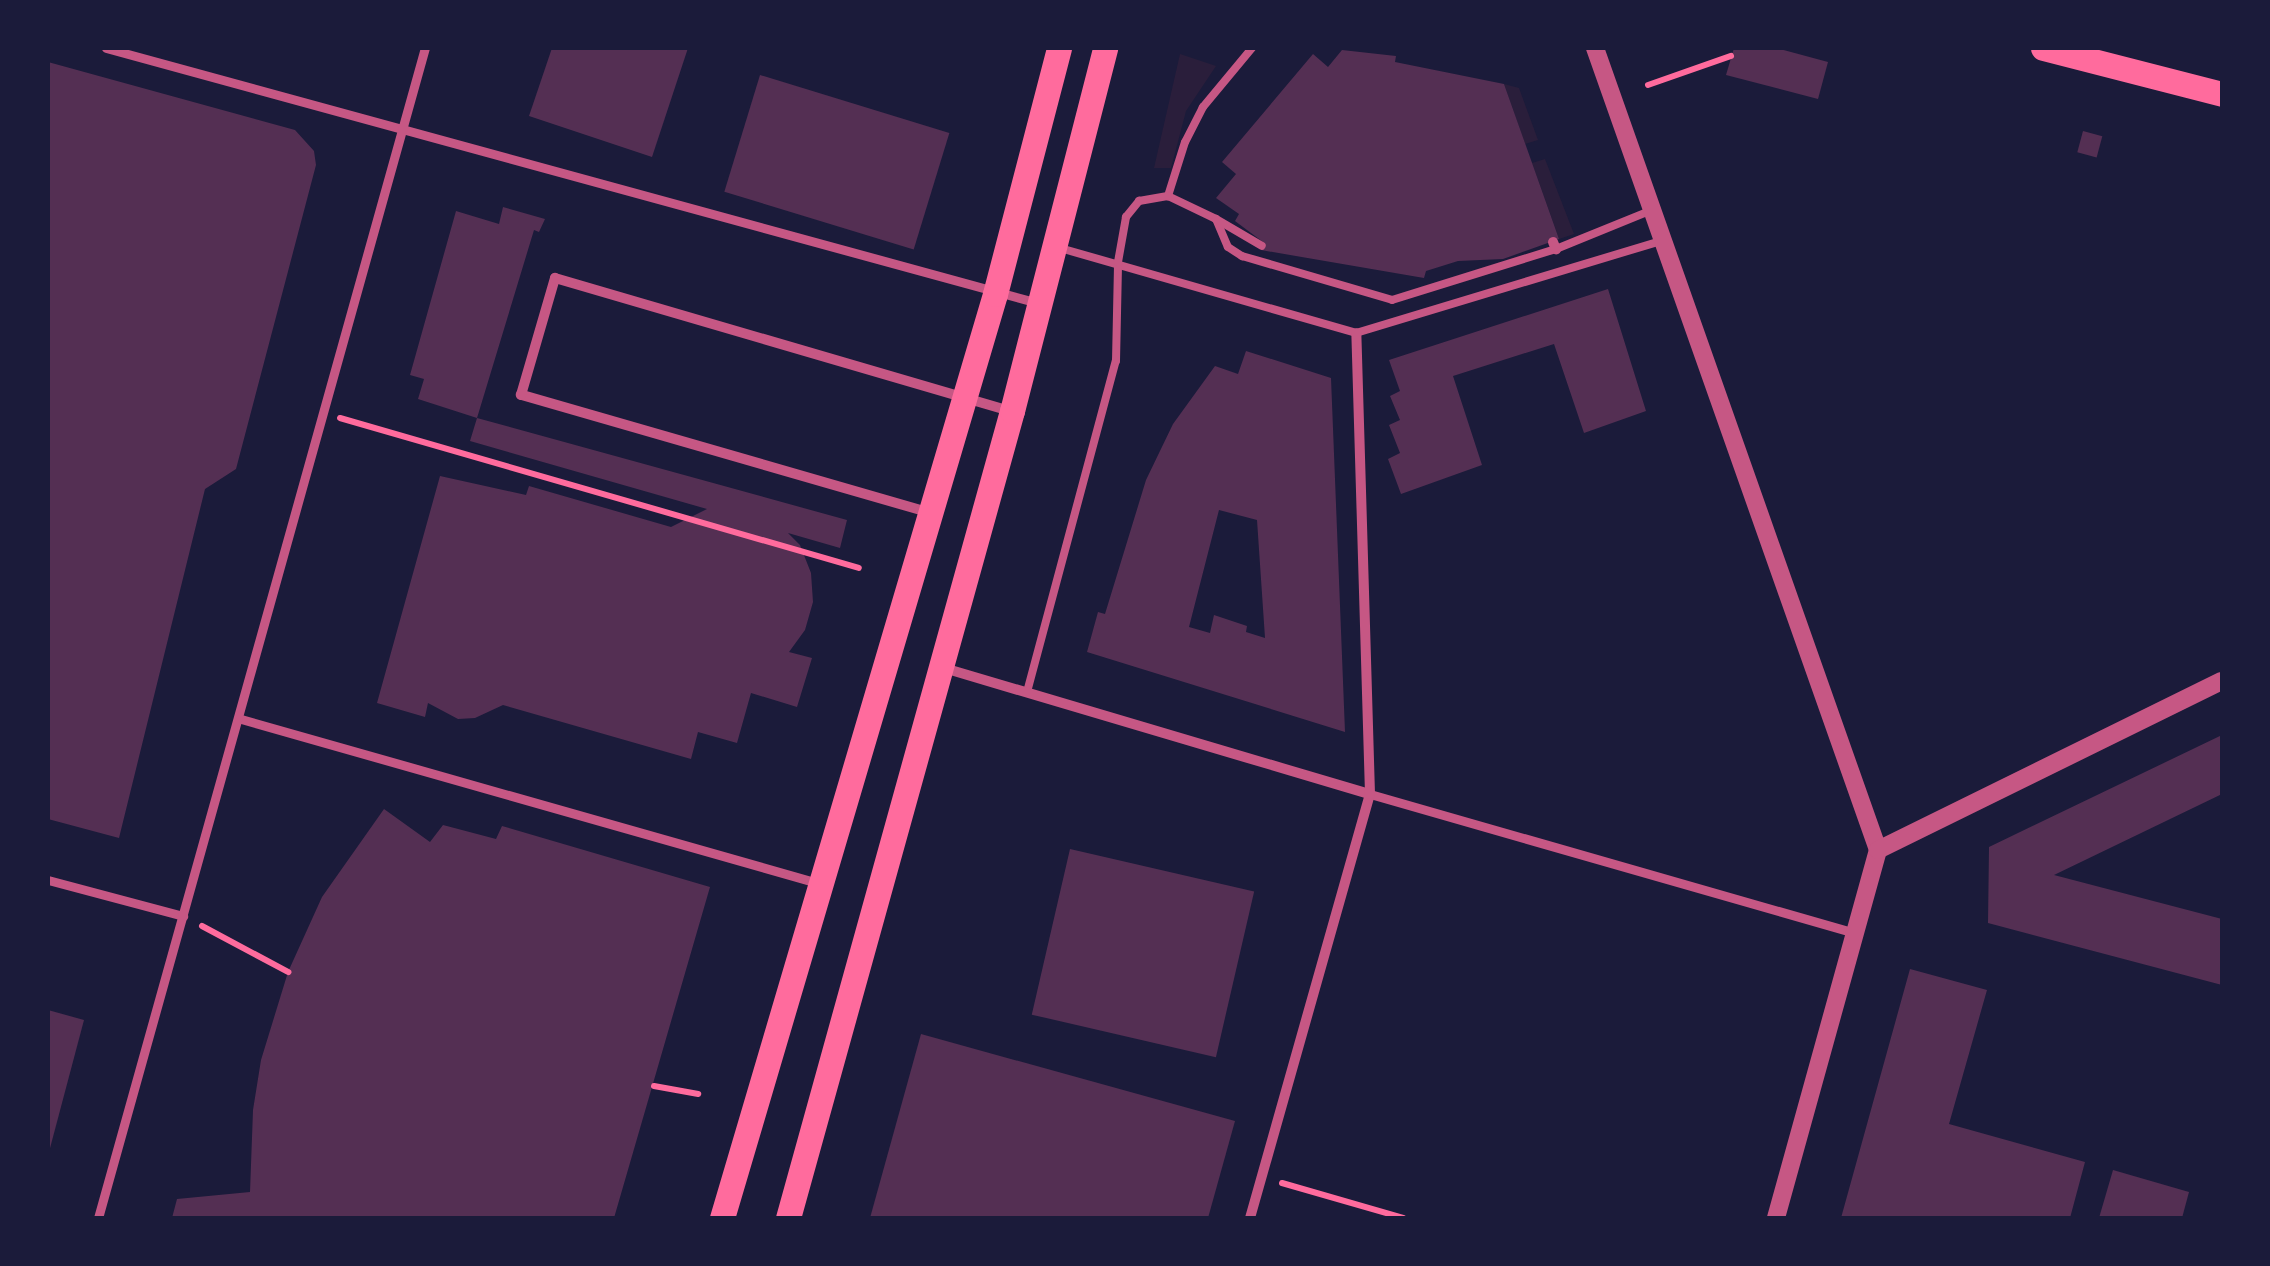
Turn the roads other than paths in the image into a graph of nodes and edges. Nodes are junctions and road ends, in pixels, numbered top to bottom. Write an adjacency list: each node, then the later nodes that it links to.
1 (106, 48): 9 (street)
2 (425, 48): 9 (street)
3 (1059, 48): 17 (main road)
4 (1105, 48): 14 (main road)
5 (1252, 48): 10 (lane)
6 (1595, 48): 11 (street)
7 (2044, 48): 8 (main road)
8 (2222, 94)
9 (403, 129): 17 (street); 26 (street)
10 (1168, 196): 12 (lane); 16 (lane)
11 (1652, 210): 12 (lane); 13 (street)
12 (1216, 219): 15 (lane)
13 (1662, 241): 19 (lane); 28 (street)
14 (1056, 246): 16 (lane); 18 (main road)
15 (1262, 246)
16 (1118, 262): 19 (lane); 25 (lane)
17 (996, 294): 18 (street); 20 (main road)
18 (1040, 304): 21 (main road)
19 (1356, 333): 27 (street)
20 (965, 398): 21 (street); 22 (main road); 22 (street)
21 (1012, 411): 23 (main road)
22 (932, 513): 30 (main road)
23 (939, 667): 25 (street); 35 (main road)
24 (2222, 681): 28 (street)
25 (1028, 692): 27 (street)
26 (241, 719): 30 (street); 31 (street)
27 (1370, 794): 32 (street); 36 (street)
28 (1878, 850): 32 (street)
29 (48, 880): 31 (street)
30 (820, 884): 34 (main road)
31 (183, 916): 33 (street)
32 (1855, 933): 37 (street)
33 (98, 1218)
34 (722, 1218)
35 (788, 1218)
36 (1250, 1218)
37 (1776, 1218)

